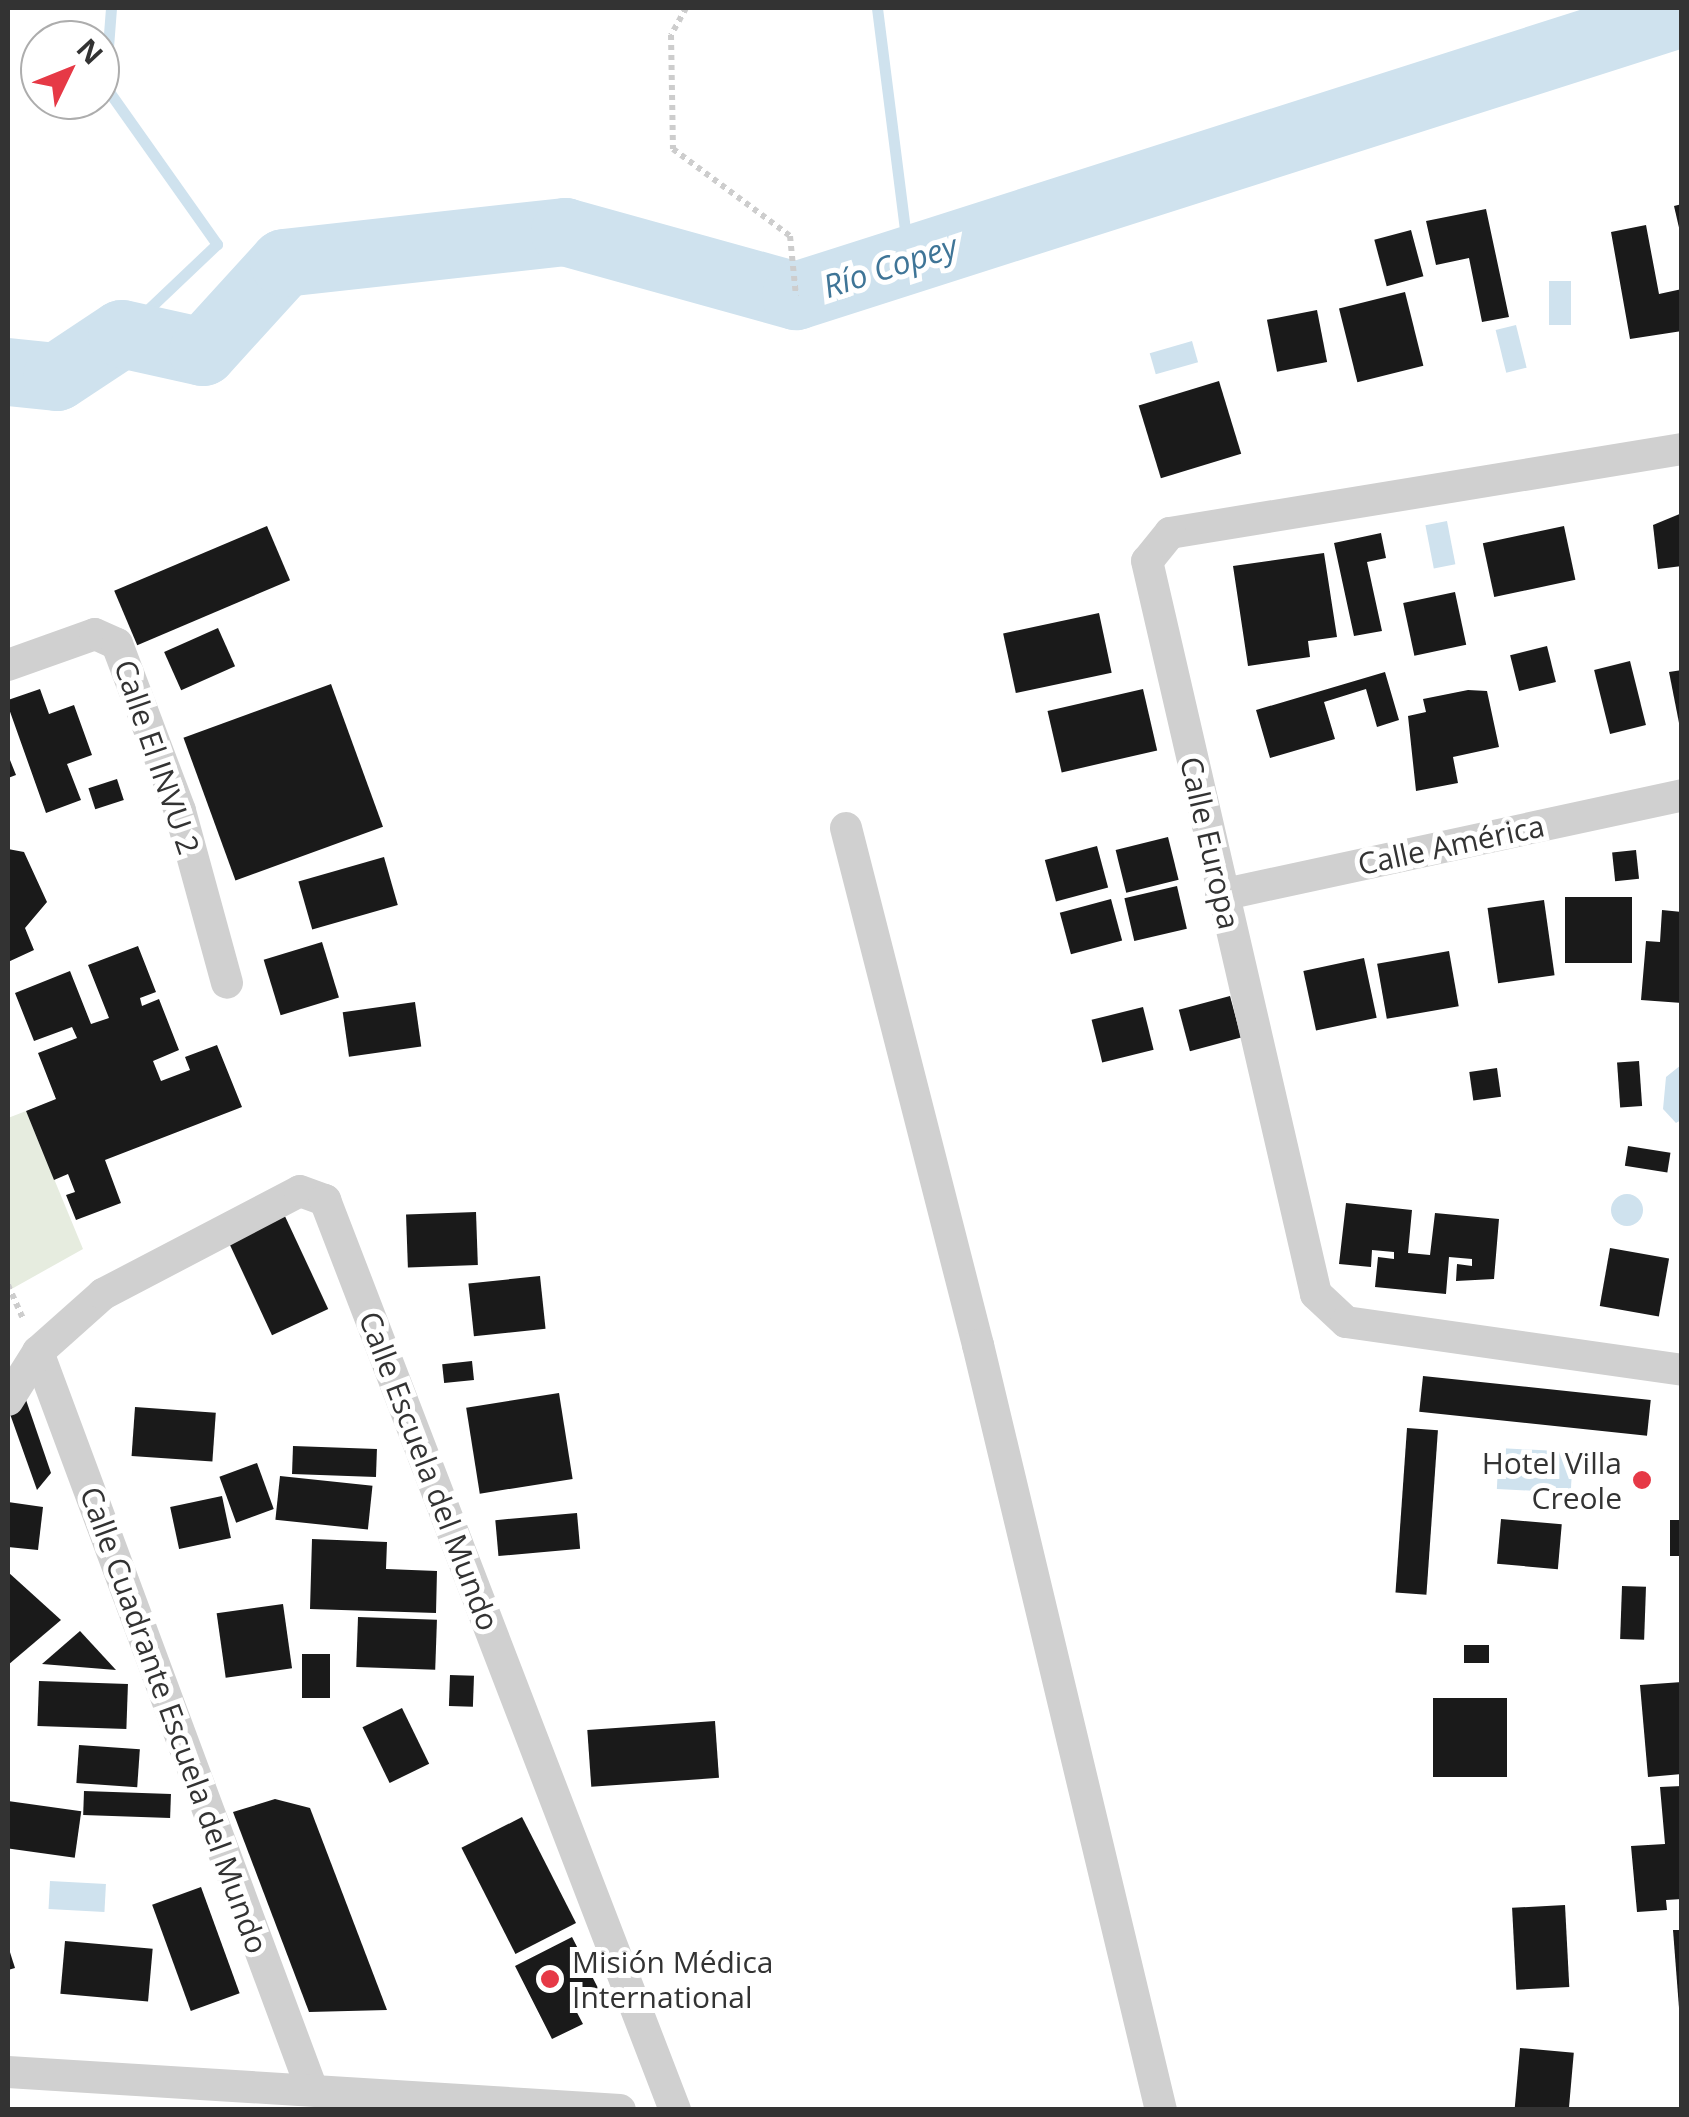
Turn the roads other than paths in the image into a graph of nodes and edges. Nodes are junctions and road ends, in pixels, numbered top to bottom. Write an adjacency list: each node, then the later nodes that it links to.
1 (1682, 449): 5 (street, Calle Europa)
2 (8, 664): 6 (street, Calle El INVU 2)
3 (1682, 795): 5 (street, Calle América)
4 (846, 828): 14 (street)
5 (1222, 895): 8 (street, Calle Europa)
6 (227, 983)
7 (38, 1352): 9 (street, Calle Escuela del Mundo); 11 (street, Calle Cuadrante Escuela del Mundo); 13 (street, Calle Escuela del Mundo)
8 (1682, 1370)
9 (8, 1400)
10 (8, 2072): 11 (street)
11 (311, 2088): 12 (street)
12 (620, 2110)
13 (675, 2110)
14 (1160, 2110)

